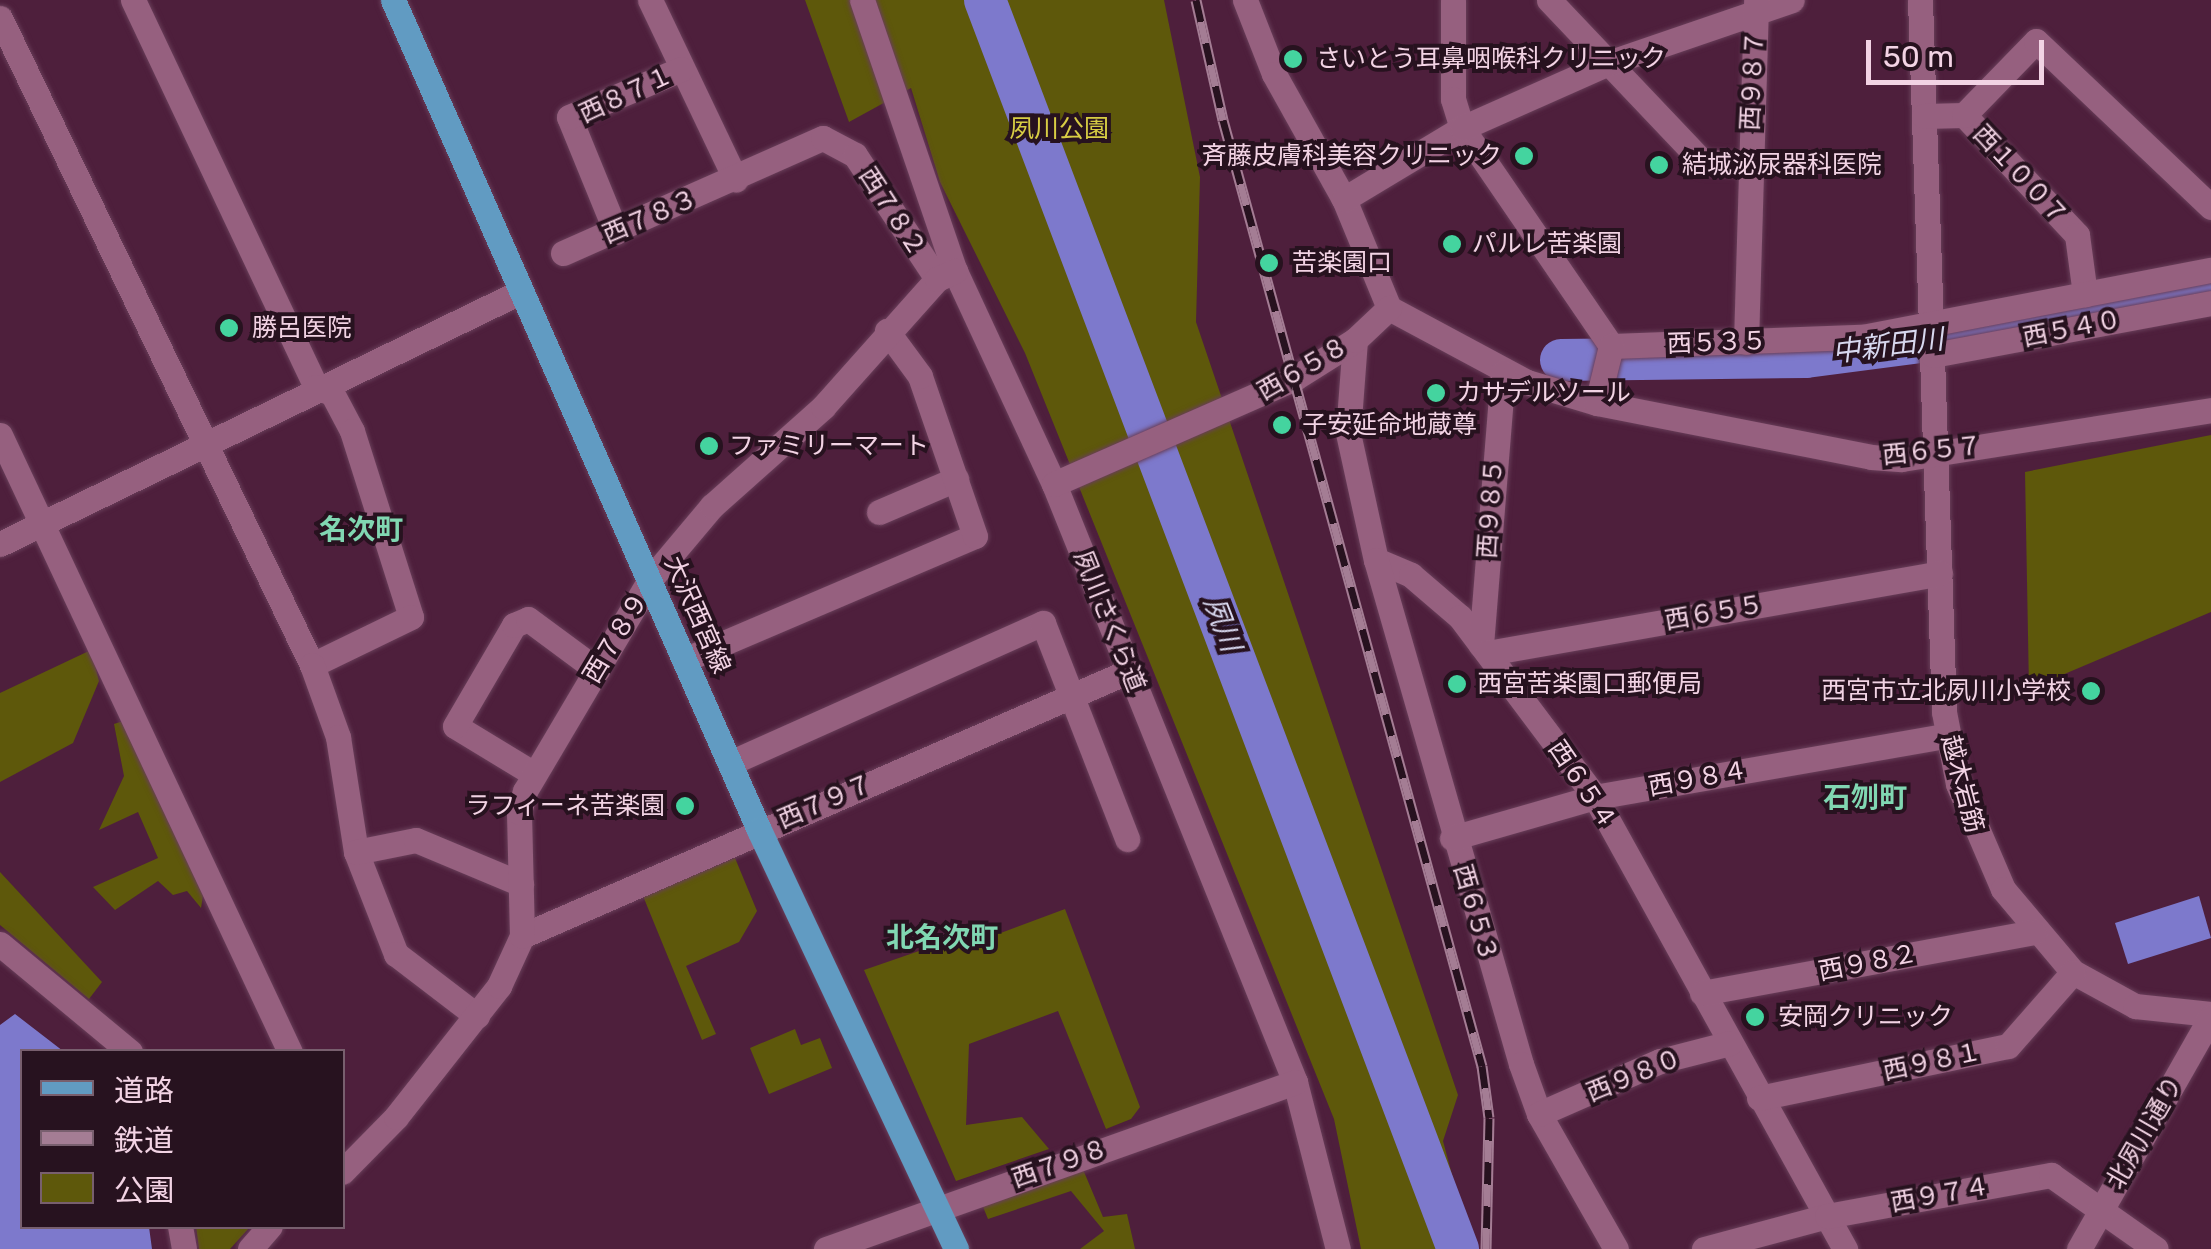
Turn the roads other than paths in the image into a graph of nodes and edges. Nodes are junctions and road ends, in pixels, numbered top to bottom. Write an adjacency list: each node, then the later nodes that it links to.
1 (134, 0): 36 (street)
2 (392, 0): 25 (main road, 大沢西宮線)
3 (650, 0): 13 (street)
4 (862, 0): 24 (street, 夙川さくら道)
5 (1245, 0): 19 (street)
6 (1453, 0): 16 (street)
7 (1549, 0): 12 (street)
8 (1792, 0): 10 (street)
9 (1920, 0): 14 (street)
10 (1756, 5): 12 (street); 17 (street, 西９８７)
11 (0, 18): 39 (street)
12 (1611, 62): 16 (street); 17 (street)
13 (681, 69): 18 (street); 21 (street, 西８７１)
14 (1924, 116): 15 (street); 29 (street)
15 (1964, 116): 20 (street); 26 (street, 西１００７)
16 (1462, 128): 19 (street); 34 (street)
17 (1749, 164): 32 (street, 西９８７)
18 (736, 180): 21 (street, 西７８３); 24 (street, 西７８２)
19 (1344, 199): 28 (street)
20 (2211, 207)
21 (616, 232): 22 (street, 西７８３)
22 (564, 253)
23 (2211, 270): 26 (street, 西５３５)
24 (946, 275): 30 (street, 西７８９); 42 (street, 夙川さくら道)
25 (520, 292): 36 (street); 48 (main road, 大沢西宮線)
26 (2086, 294): 29 (street, 西５３５)
27 (2211, 303): 33 (street, 西５４０)
28 (1389, 308): 31 (street, 西６５８); 35 (street)
29 (1932, 323): 32 (street, 西５３５); 33 (street, 越木岩筋)
30 (887, 331): 41 (street); 48 (street, 西７８９)
31 (1355, 340): 42 (street, 西６５８); 46 (street)
32 (1746, 342): 34 (street, 西５３５)
33 (1933, 356): 40 (street, 越木岩筋)
34 (1605, 371): 35 (street); 40 (street, 西６５７)
35 (1503, 373): 49 (street, 西９８５)
36 (316, 387): 39 (street); 51 (street)
37 (2211, 410): 40 (street, 西６５７)
38 (0, 435): 44 (street)
39 (203, 442): 44 (street); 51 (street)
40 (1938, 454): 47 (street, 越木岩筋)
41 (956, 479): 43 (street); 50 (street)
42 (1054, 484): 53 (street, 夙川さくら道)
43 (879, 512)
44 (42, 523): 45 (street); 73 (street)
45 (0, 544)
46 (1376, 560): 49 (street, 西６５４); 60 (street, 西６５３)
47 (1940, 573): 49 (street, 西６５５); 55 (street, 越木岩筋)
48 (649, 581): 50 (main road, 大沢西宮線); 52 (street, 西７８９)
49 (1484, 649): 58 (street, 西６５４)
50 (684, 660): 56 (main road, 大沢西宮線)
51 (312, 665): 62 (street)
52 (597, 670): 57 (street, 西７８９); 57 (street)
53 (1130, 671): 54 (street, 西７９７); 74 (street, 夙川さくら道)
54 (1069, 697): 56 (street); 59 (street, 西７９７); 61 (street)
55 (1946, 736): 58 (street, 西９８４); 64 (street, 越木岩筋)
56 (730, 763): 59 (main road, 大沢西宮線)
57 (534, 774): 63 (street, 西７８９)
58 (1595, 797): 60 (street, 西９８４); 68 (street, 西６５４)
59 (759, 830): 65 (street, 西７９７); 79 (main road, 大沢西宮線)
60 (1452, 838): 76 (street, 西６５３)
61 (1127, 839)
62 (356, 852): 63 (street); 69 (street)
63 (521, 884): 65 (street, 西７８９)
64 (2033, 932): 67 (street, 越木岩筋); 68 (street, 西９８２)
65 (522, 936): 69 (street)
66 (0, 944): 72 (street)
67 (2074, 972): 70 (street, 越木岩筋); 75 (street, 西９８１)
68 (1702, 993): 71 (street, 西６５４)
69 (477, 1016): 77 (street)
70 (2211, 1016): 78 (street, 北夙川通り)
71 (1730, 1044): 75 (street, 西６５４); 76 (street, 西９８０)
72 (126, 1049)
73 (289, 1049)
74 (1295, 1082): 79 (street, 西７９８); 85 (street, 夙川さくら道)
75 (1758, 1098): 80 (street, 西６５４)
76 (1539, 1114): 86 (street, 西６５３)
77 (345, 1169)
78 (2104, 1207): 80 (street, 西９７４); 89 (street, 北夙川通り); 90 (street, 西９７４)
79 (932, 1208): 83 (street, 西７９８); 84 (main road, 大沢西宮線)
80 (1826, 1216): 87 (street, 西９７４); 88 (street, 西６５４)
81 (267, 1229): 82 (street)
82 (250, 1249)
83 (826, 1249)
84 (956, 1249)
85 (1338, 1249)
86 (1616, 1249)
87 (1704, 1249)
88 (1845, 1249)
89 (2079, 1249)
90 (2156, 1249)

